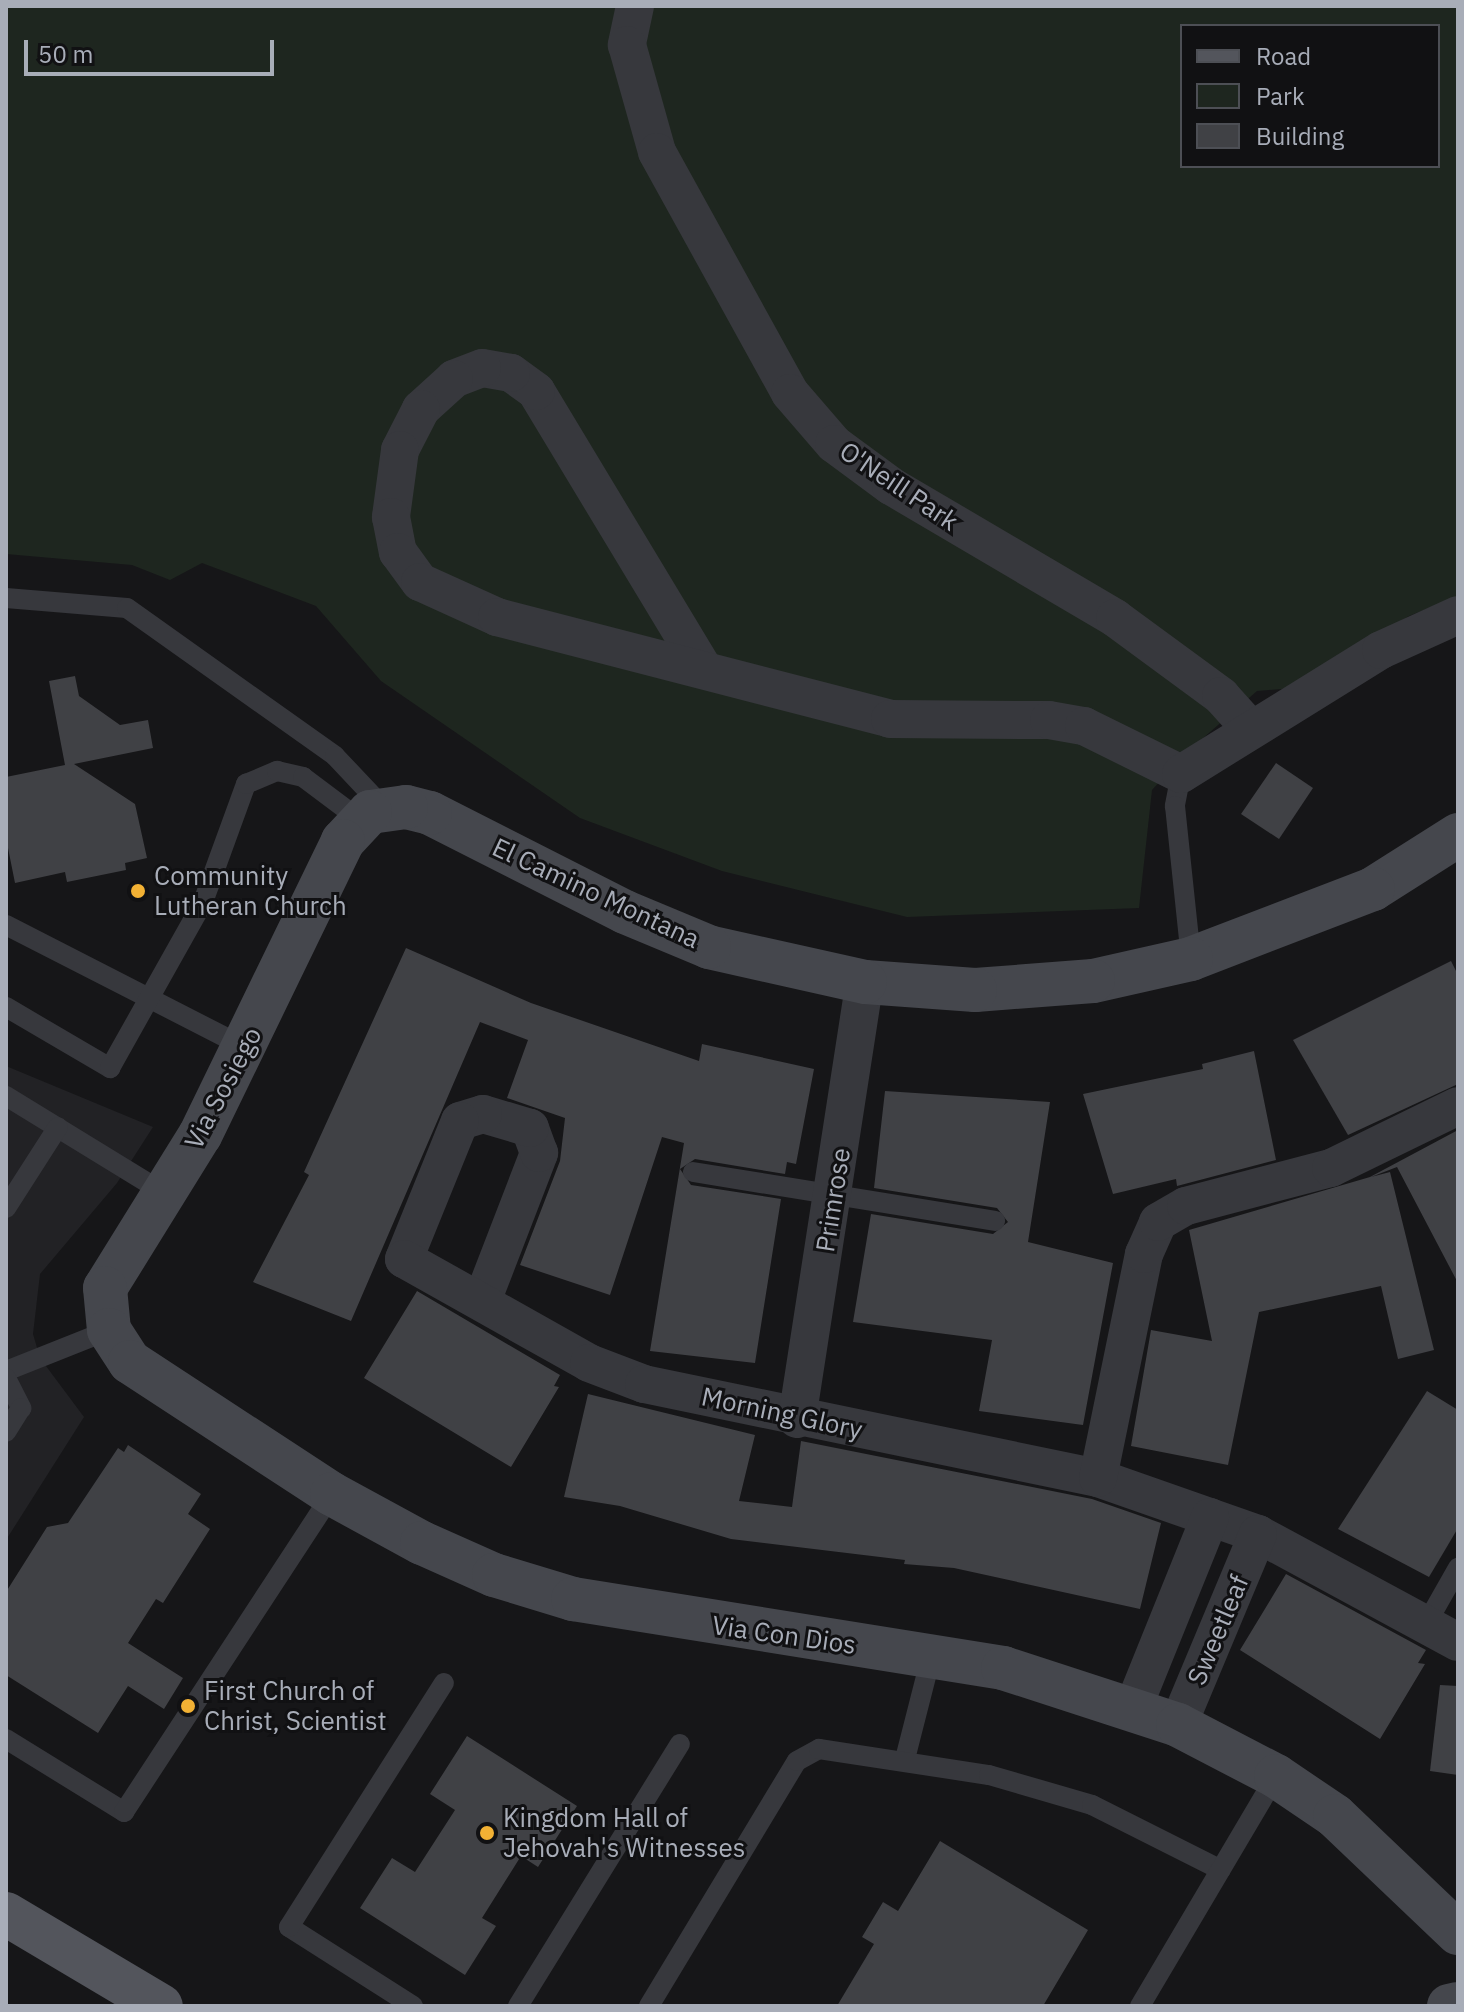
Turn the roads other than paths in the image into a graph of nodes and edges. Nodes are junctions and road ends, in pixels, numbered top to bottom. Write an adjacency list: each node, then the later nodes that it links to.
1 (635, 6): 5 (street, O'Neill Park)
2 (6, 598): 7 (lane)
3 (1458, 615): 5 (street)
4 (703, 668): 4 (street); 6 (street)
5 (1249, 727): 6 (street)
6 (1181, 774): 10 (lane)
7 (362, 823): 11 (street, El Camino Montana); 12 (lane); 14 (street, Via Sosiego)
8 (1458, 835): 10 (street, El Camino Montana)
9 (6, 925): 12 (lane)
10 (1191, 959): 11 (street, El Camino Montana)
11 (865, 982): 20 (street, Primrose)
12 (148, 1001): 13 (lane); 14 (lane)
13 (6, 1007)
14 (246, 1048): 19 (street, Via Sosiego)
15 (6, 1096): 17 (lane)
16 (1458, 1106): 29 (street)
17 (58, 1127): 19 (lane); 21 (lane)
18 (693, 1172): 20 (lane)
19 (166, 1194): 24 (street, Via Sosiego)
20 (834, 1197): 22 (lane); 27 (street, Primrose)
21 (6, 1208)
22 (995, 1221)
23 (482, 1301): 23 (street, Morning Glory); 27 (street, Morning Glory)
24 (109, 1330): 25 (lane); 30 (street, Via Con Dios)
25 (6, 1371)
26 (6, 1378): 28 (lane)
27 (797, 1419): 29 (street, Morning Glory)
28 (6, 1432)
29 (1098, 1478): 31 (street, Morning Glory)
30 (332, 1494): 35 (street, Via Con Dios); 39 (lane)
31 (1210, 1517): 32 (street, Morning Glory); 37 (street, Sweetleaf)
32 (1258, 1534): 34 (street, Morning Glory); 38 (street, Sweetleaf)
33 (1458, 1568): 34 (lane)
34 (1442, 1634)
35 (931, 1657): 37 (street, Via Con Dios); 41 (lane)
36 (444, 1683): 48 (lane)
37 (1133, 1708): 38 (street, Via Con Dios)
38 (1178, 1725): 42 (street, Via Con Dios)
39 (6, 1739)
40 (680, 1744): 49 (lane)
41 (905, 1759): 43 (lane); 50 (lane)
42 (1276, 1776): 43 (lane); 45 (street, Via Con Dios)
43 (1221, 1870): 51 (lane)
44 (6, 1914): 47 (main road)
45 (1458, 1933)
46 (1458, 2004): 52 (street)
47 (161, 2006)
48 (413, 2006)
49 (518, 2006)
50 (649, 2006)
51 (1140, 2006)
52 (1449, 2006)

